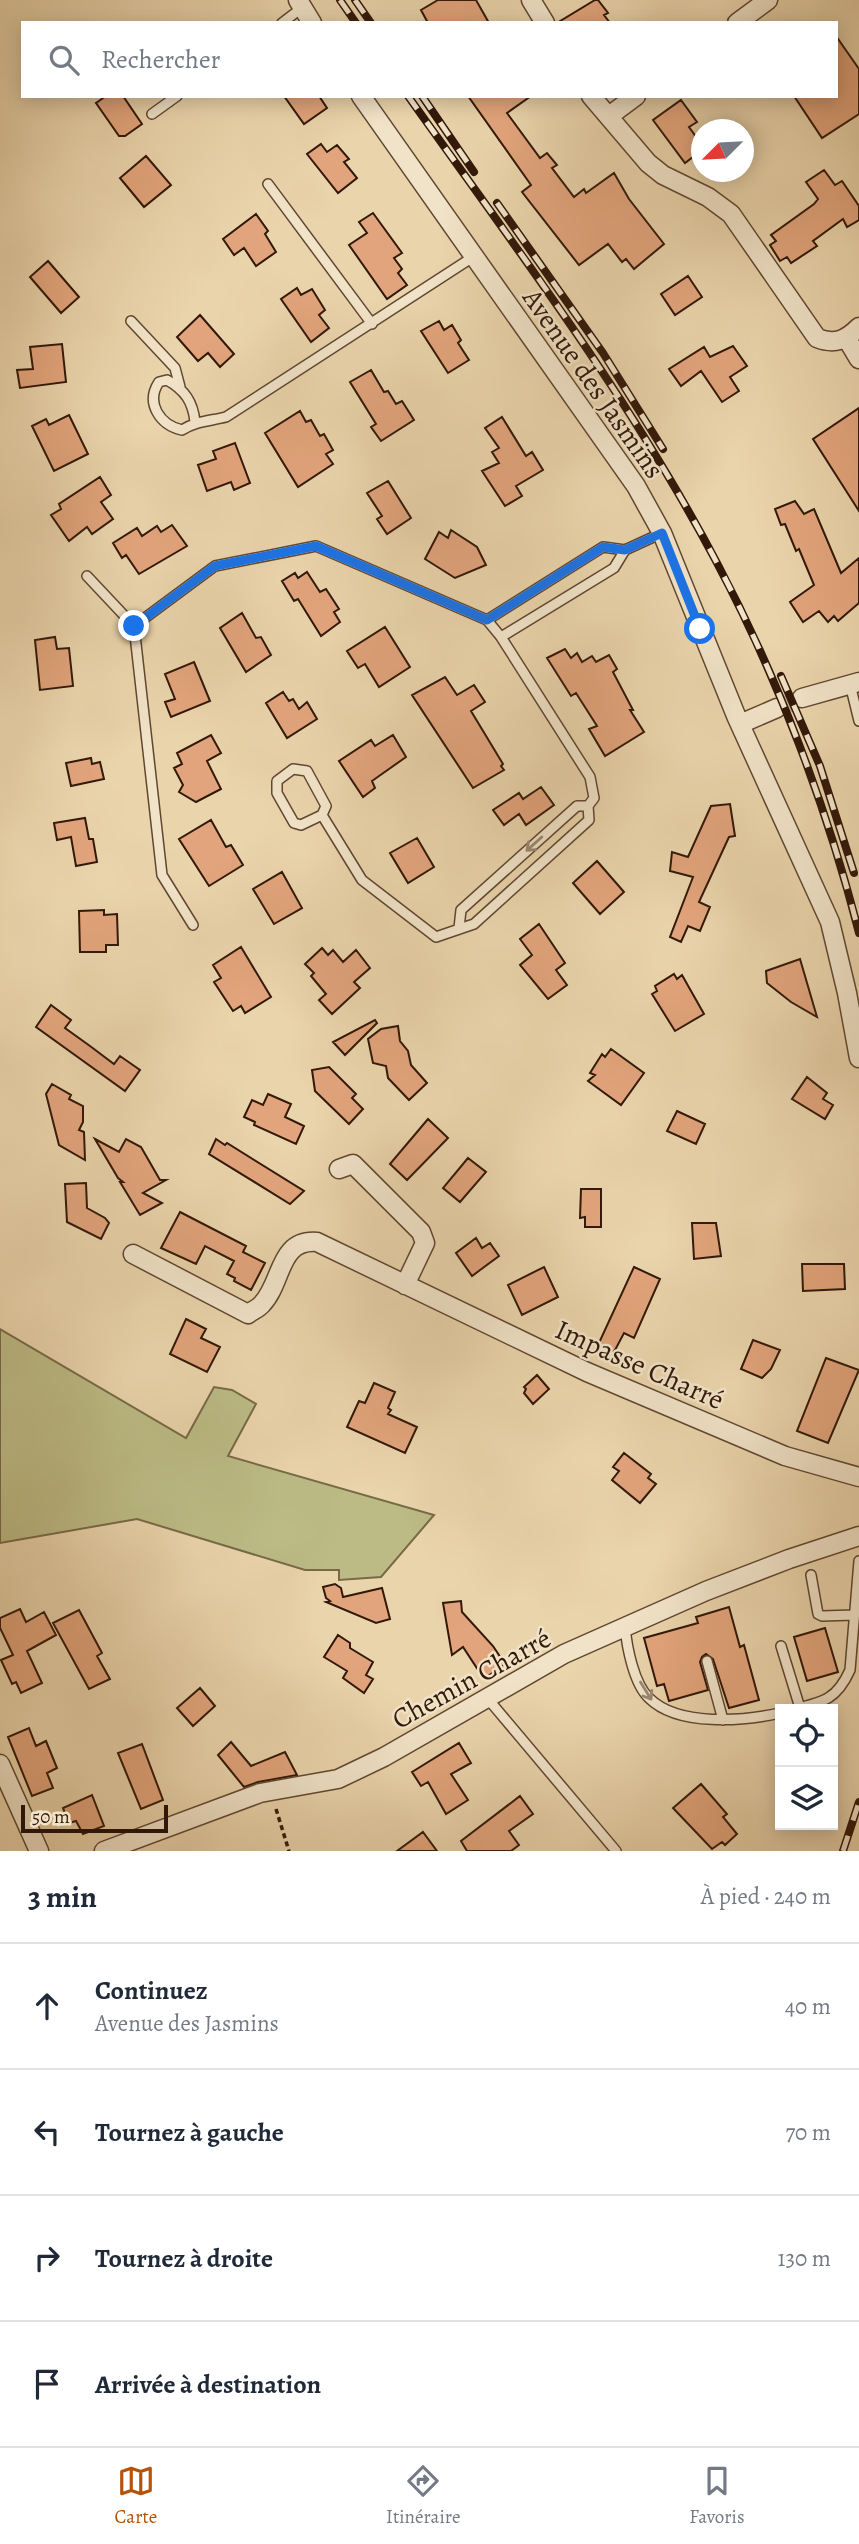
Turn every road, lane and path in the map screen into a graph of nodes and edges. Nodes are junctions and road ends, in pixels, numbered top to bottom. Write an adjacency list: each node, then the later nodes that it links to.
1 (531, 0): 5 (street)
2 (768, 0): 6 (street)
3 (304, 10): 4 (lane)
4 (285, 21)
5 (544, 21)
6 (740, 21)
7 (174, 98): 11 (lane)
8 (362, 98): 14 (street, Avenue des Jasmins)
9 (593, 98): 12 (street)
10 (633, 98): 12 (street)
11 (152, 114)
12 (609, 116): 17 (street)
13 (268, 184): 16 (lane)
14 (473, 257): 16 (lane); 21 (street, Avenue des Jasmins)
15 (131, 321): 19 (lane)
16 (372, 324): 20 (lane)
17 (853, 333): 18 (street)
18 (859, 359)
19 (180, 387): 20 (lane); 20 (lane)
20 (195, 422)
21 (662, 533): 22 (lane); 31 (street, Avenue des Jasmins)
22 (625, 550): 24 (lane); 26 (lane)
23 (88, 576): 25 (lane)
24 (487, 620): 25 (lane); 26 (lane)
25 (134, 626): 34 (lane)
26 (501, 637): 32 (lane)
27 (855, 683): 28 (street); 30 (lane)
28 (802, 698)
29 (777, 708): 31 (street)
30 (859, 721)
31 (740, 724): 36 (street, Avenue des Jasmins)
32 (588, 806): 35 (lane); 35 (lane, one-way to 35)
33 (322, 816): 33 (lane); 35 (lane)
34 (193, 925)
35 (459, 928)
36 (859, 1058)
37 (339, 1169): 39 (street)
38 (132, 1254): 39 (street, Impasse Charré)
39 (405, 1285): 40 (street, Impasse Charré)
40 (859, 1477)
41 (859, 1536): 45 (street, Chemin Charré)
42 (859, 1561): 44 (lane)
43 (811, 1575): 44 (lane)
44 (854, 1615): 50 (lane)
45 (625, 1627): 48 (street, Chemin Charré); 52 (lane, one-way to 52)
46 (782, 1646): 49 (lane)
47 (708, 1661): 52 (lane)
48 (488, 1699): 54 (street, Chemin Charré); 58 (lane)
49 (797, 1704)
50 (815, 1704)
51 (775, 1714): 52 (lane)
52 (723, 1720)
53 (0, 1764): 55 (street)
54 (270, 1791): 56 (street, Chemin Charré); 57 (path)
55 (39, 1851)
56 (104, 1851)
57 (289, 1851)
58 (616, 1851)

